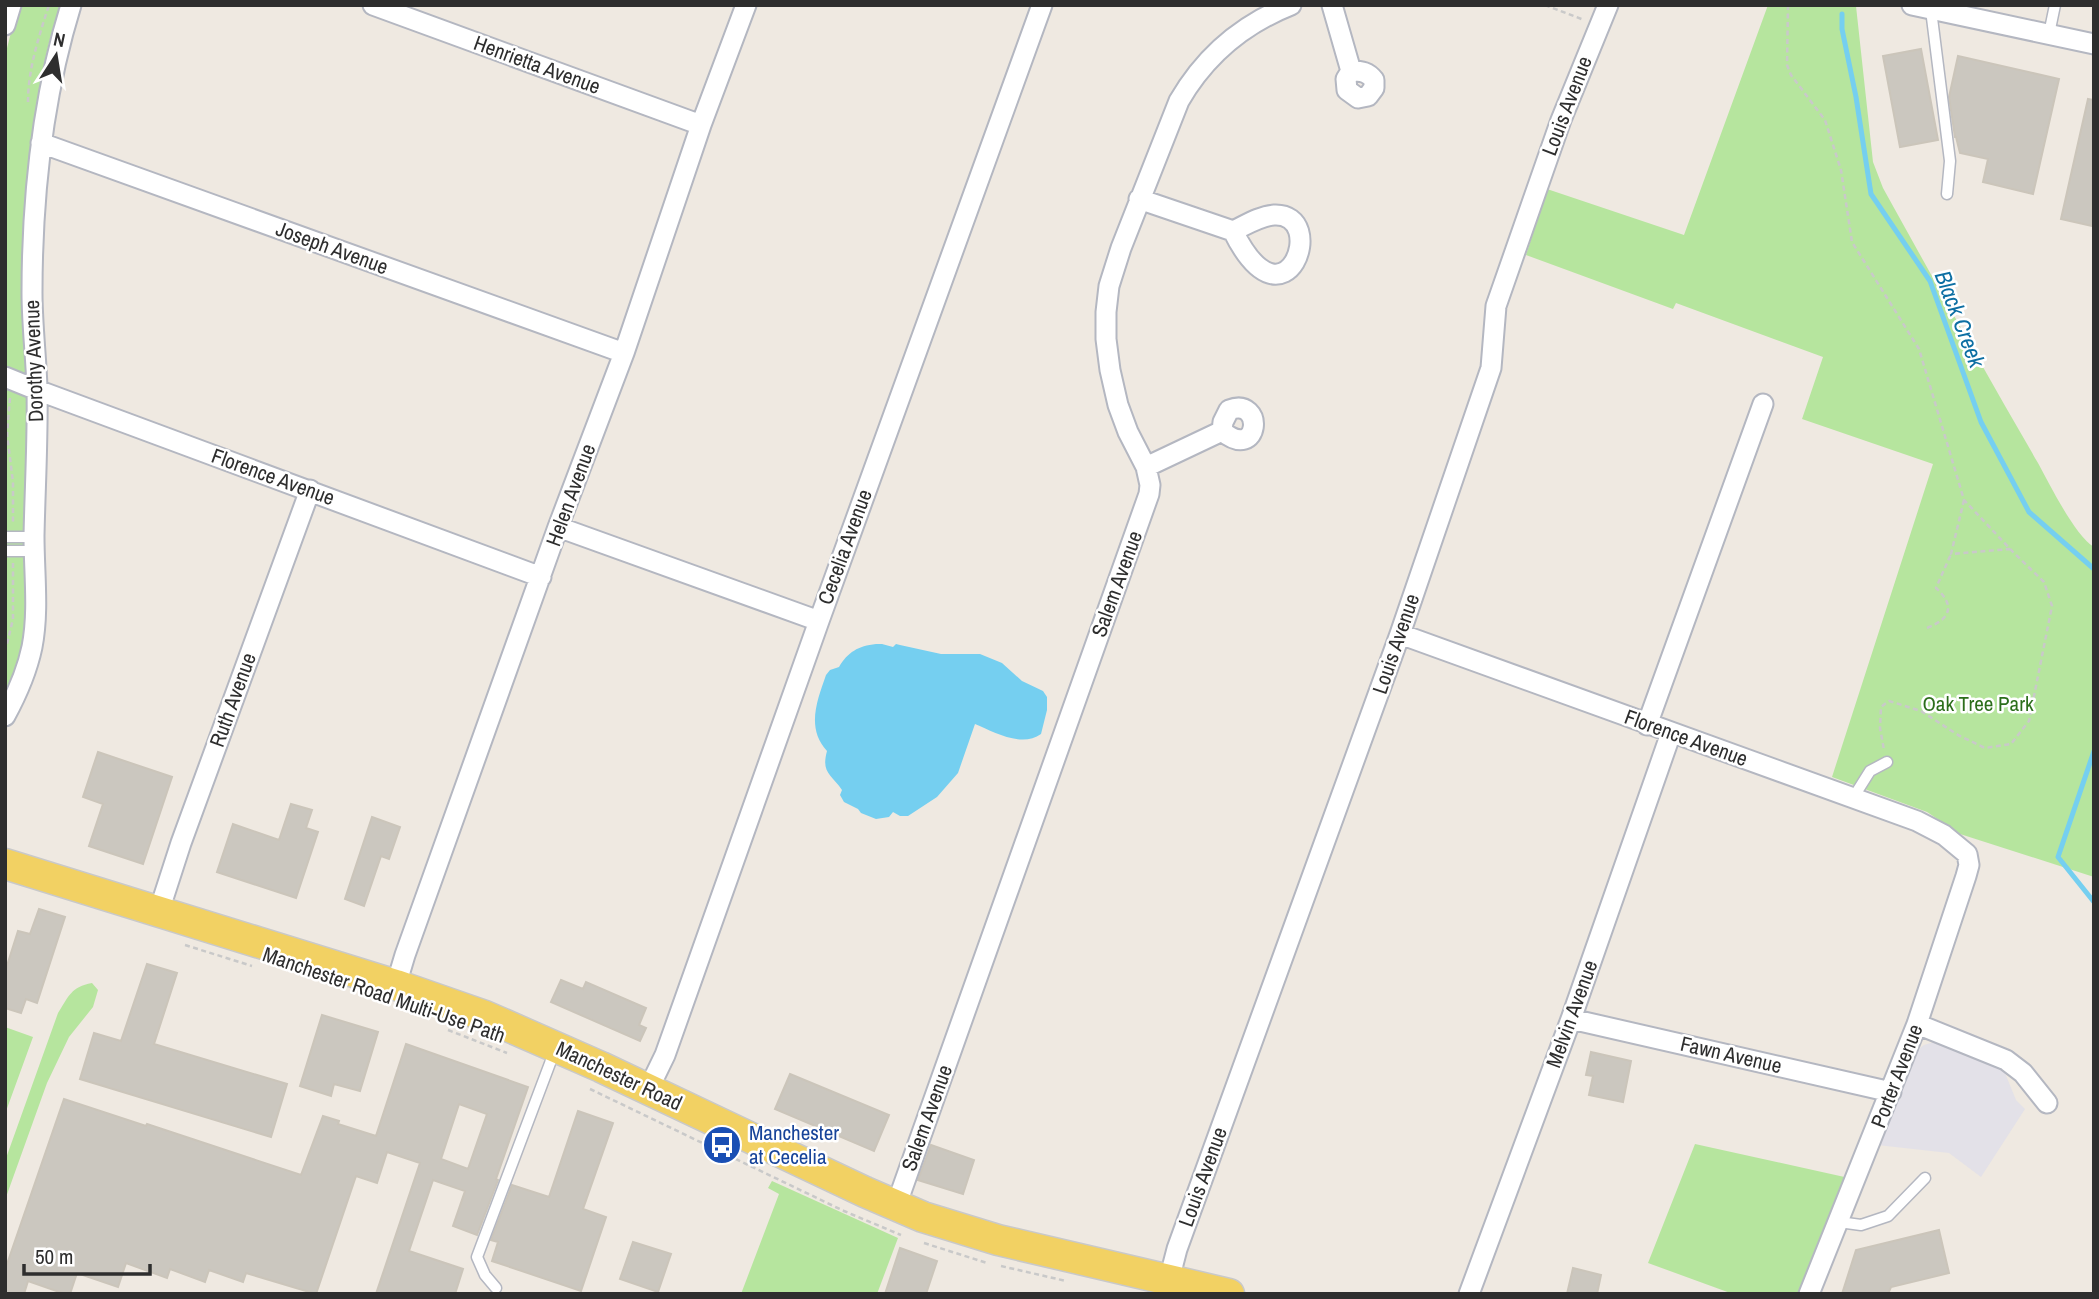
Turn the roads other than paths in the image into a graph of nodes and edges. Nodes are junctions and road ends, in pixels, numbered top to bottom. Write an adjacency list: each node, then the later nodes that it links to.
1 (11, 5): 11 (street)
2 (71, 5): 16 (street, Dorothy Avenue)
3 (373, 5): 15 (street, Henrietta Avenue)
4 (746, 5): 15 (street, Helen Avenue)
5 (1042, 5): 32 (street, Cecelia Avenue)
6 (1291, 5): 18 (street, Salem Avenue)
7 (1332, 5): 14 (street)
8 (1608, 5): 33 (street, Louis Avenue)
9 (2056, 5): 12 (lane)
10 (1922, 7): 12 (street); 17 (lane)
11 (5, 25)
12 (2049, 34): 13 (street)
13 (2094, 44)
14 (1351, 71)
15 (701, 125): 20 (street, Helen Avenue)
16 (41, 143): 20 (street, Joseph Avenue); 22 (street, Dorothy Avenue)
17 (1947, 194)
18 (1139, 199): 19 (street); 25 (street, Salem Avenue)
19 (1233, 231)
20 (624, 353): 27 (street, Helen Avenue)
21 (5, 377): 22 (street, Florence Avenue)
22 (37, 390): 26 (street, Florence Avenue); 29 (street, Dorothy Avenue)
23 (1763, 404): 35 (street)
24 (1222, 431): 25 (street)
25 (1146, 467): 50 (street, Salem Avenue)
26 (310, 490): 31 (street, Florence Avenue); 41 (street, Ruth Avenue)
27 (558, 527): 31 (street, Helen Avenue); 32 (street)
28 (9, 535): 29 (lane)
29 (34, 544): 30 (lane); 34 (street, Dorothy Avenue)
30 (9, 554)
31 (541, 577): 42 (street, Helen Avenue)
32 (819, 621): 46 (street, Cecelia Avenue)
33 (1400, 634): 35 (street, Florence Avenue); 52 (street, Louis Avenue)
34 (5, 716)
35 (1647, 724): 36 (street, Florence Avenue)
36 (1671, 733): 38 (street, Florence Avenue); 43 (street, Melvin Avenue)
37 (1887, 762): 38 (lane)
38 (1853, 798): 39 (street, Florence Avenue)
39 (1967, 854): 44 (street, Porter Avenue)
40 (5, 863): 41 (main road, Manchester Road)
41 (159, 911): 42 (main road, Manchester Road)
42 (396, 985): 45 (main road, Manchester Road)
43 (1571, 1019): 47 (street, Fawn Avenue); 55 (street, Melvin Avenue)
44 (1917, 1024): 47 (street, Porter Avenue); 48 (street)
45 (556, 1046): 46 (main road, Manchester Road); 53 (lane)
46 (649, 1090): 50 (main road, Manchester Road)
47 (1891, 1092): 51 (street, Porter Avenue)
48 (2047, 1103)
49 (1925, 1178): 51 (lane)
50 (896, 1206): 52 (main road, Manchester Road)
51 (1839, 1222): 56 (street, Porter Avenue)
52 (1169, 1280): 54 (main road, Manchester Road)
53 (496, 1288)
54 (1219, 1293)
55 (1469, 1294)
56 (1809, 1294)

